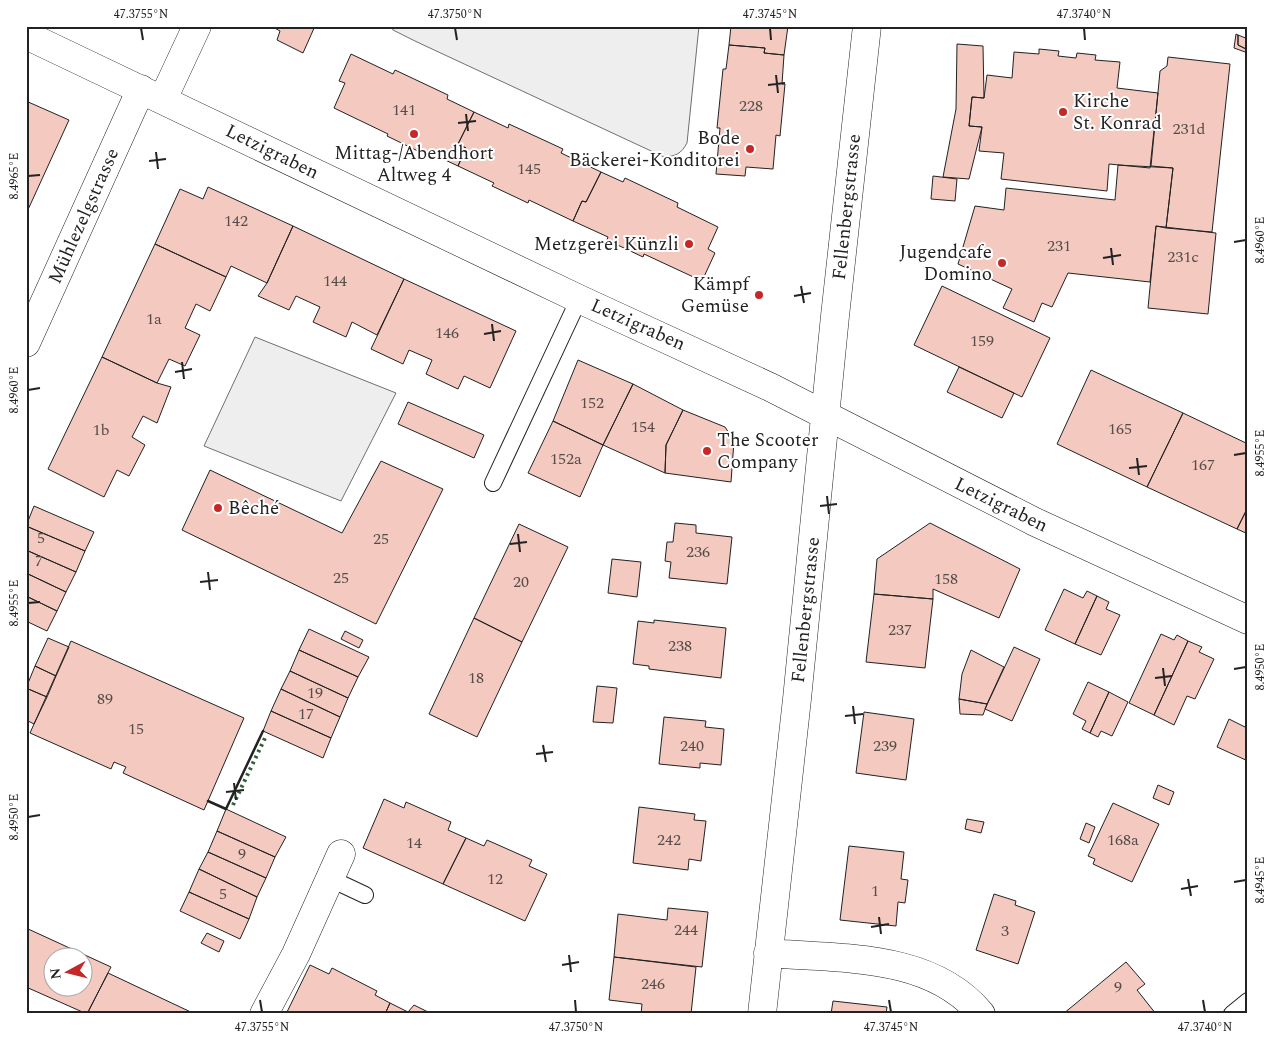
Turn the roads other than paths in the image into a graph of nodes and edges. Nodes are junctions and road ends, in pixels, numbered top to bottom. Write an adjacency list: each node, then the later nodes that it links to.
1 (198, 26): 4 (street, Mühlezelgstrasse)
2 (867, 26): 7 (street, Fellenbergstrasse)
3 (26, 34): 4 (street, Letzigraben)
4 (152, 94): 5 (street, Letzigraben); 6 (street, Mühlezelgstrasse)
5 (578, 298): 7 (street, Letzigraben); 8 (lane)
6 (26, 343)
7 (825, 416): 9 (street, Letzigraben); 13 (street, Fellenbergstrasse)
8 (493, 483)
9 (1248, 620)
10 (341, 854): 11 (street)
11 (331, 879): 12 (lane); 15 (street)
12 (364, 895)
13 (768, 952): 16 (street, Fellenbergstrasse); 17 (street)
14 (1248, 1001): 18 (lane)
15 (264, 1014)
16 (762, 1014)
17 (981, 1014)
18 (1232, 1014)

